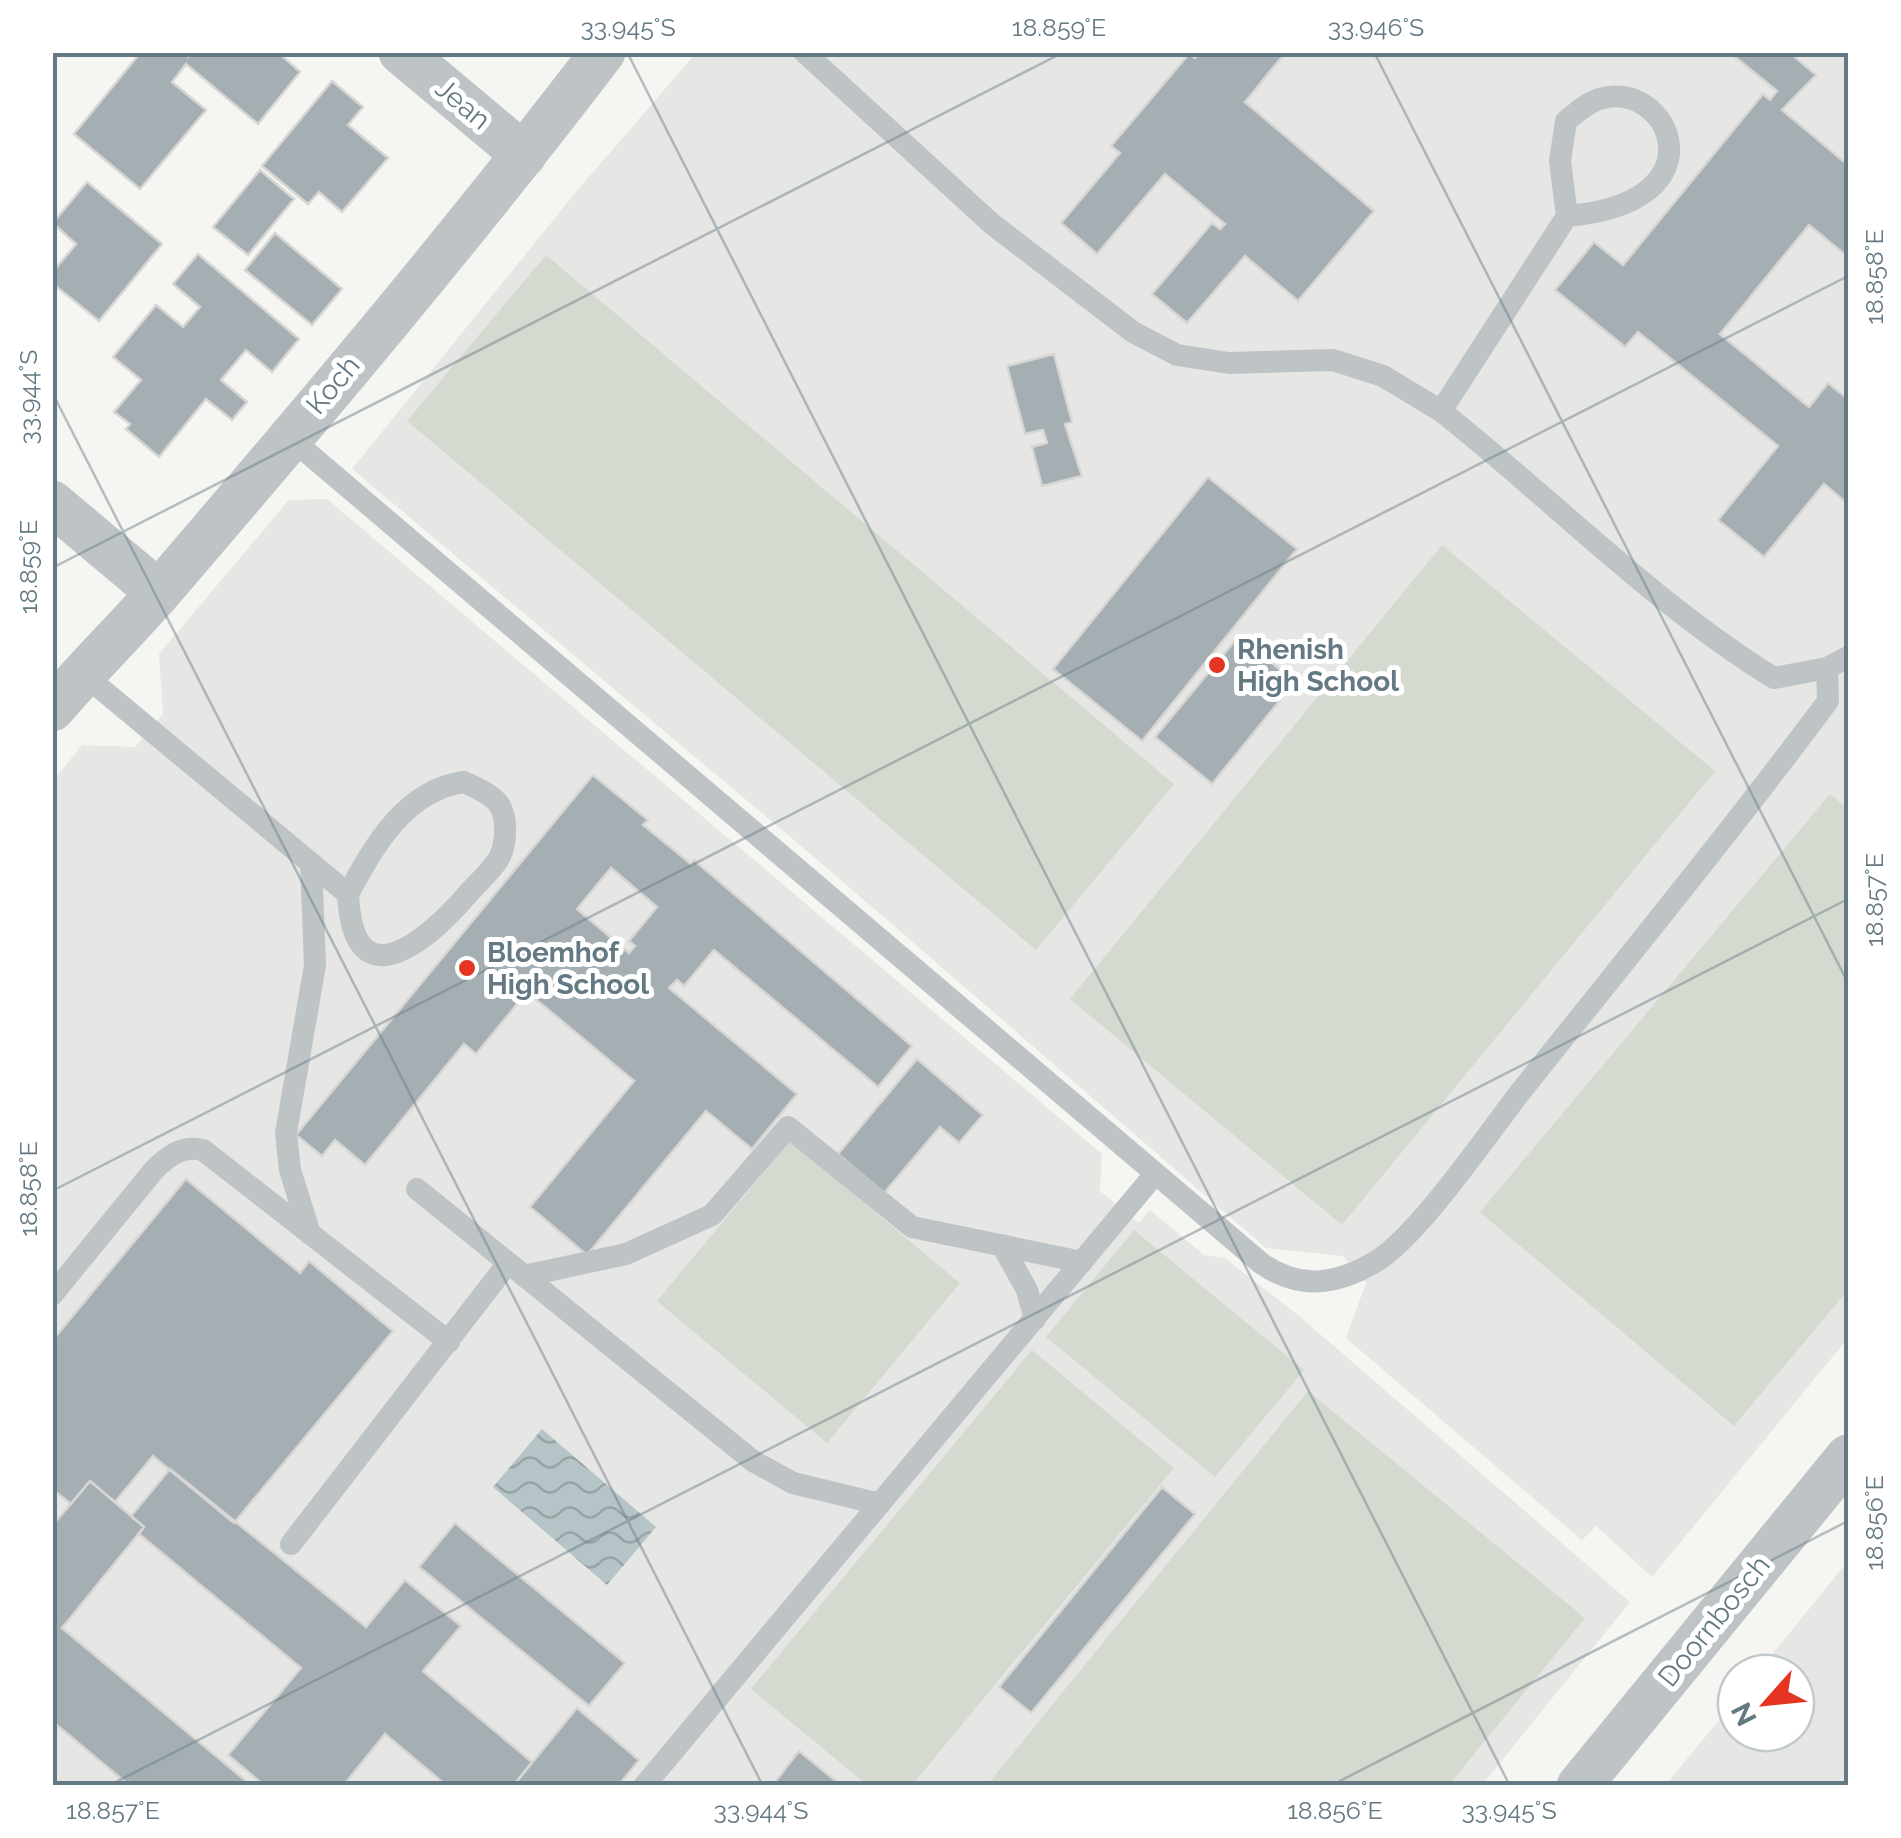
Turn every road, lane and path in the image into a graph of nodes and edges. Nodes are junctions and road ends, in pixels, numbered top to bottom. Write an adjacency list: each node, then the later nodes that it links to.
1 (401, 52): 4 (street, Jean)
2 (603, 52): 4 (street, Koch)
3 (804, 52): 6 (lane)
4 (524, 155): 7 (street, Koch)
5 (1567, 216): 5 (lane); 6 (lane)
6 (1441, 411): 10 (lane)
7 (289, 437): 9 (street, Koch); 15 (lane)
8 (52, 504): 9 (street)
9 (158, 592): 11 (street, Koch)
10 (1838, 662): 15 (lane)
11 (82, 673): 12 (street, Koch); 13 (lane)
12 (52, 708)
13 (310, 863): 14 (lane); 17 (lane)
14 (348, 894): 14 (lane)
15 (1155, 1174): 19 (lane)
16 (417, 1189): 20 (lane)
17 (310, 1234): 21 (lane); 23 (lane)
18 (1002, 1245): 19 (lane); 20 (lane); 22 (lane)
19 (1082, 1262): 22 (lane)
20 (516, 1269): 23 (lane); 25 (lane)
21 (52, 1294)
22 (1035, 1318): 25 (lane)
23 (449, 1342): 26 (lane)
24 (1848, 1457): 28 (street, Doornbosch)
25 (880, 1504): 27 (lane)
26 (292, 1544)
27 (644, 1786)
28 (1579, 1786)

